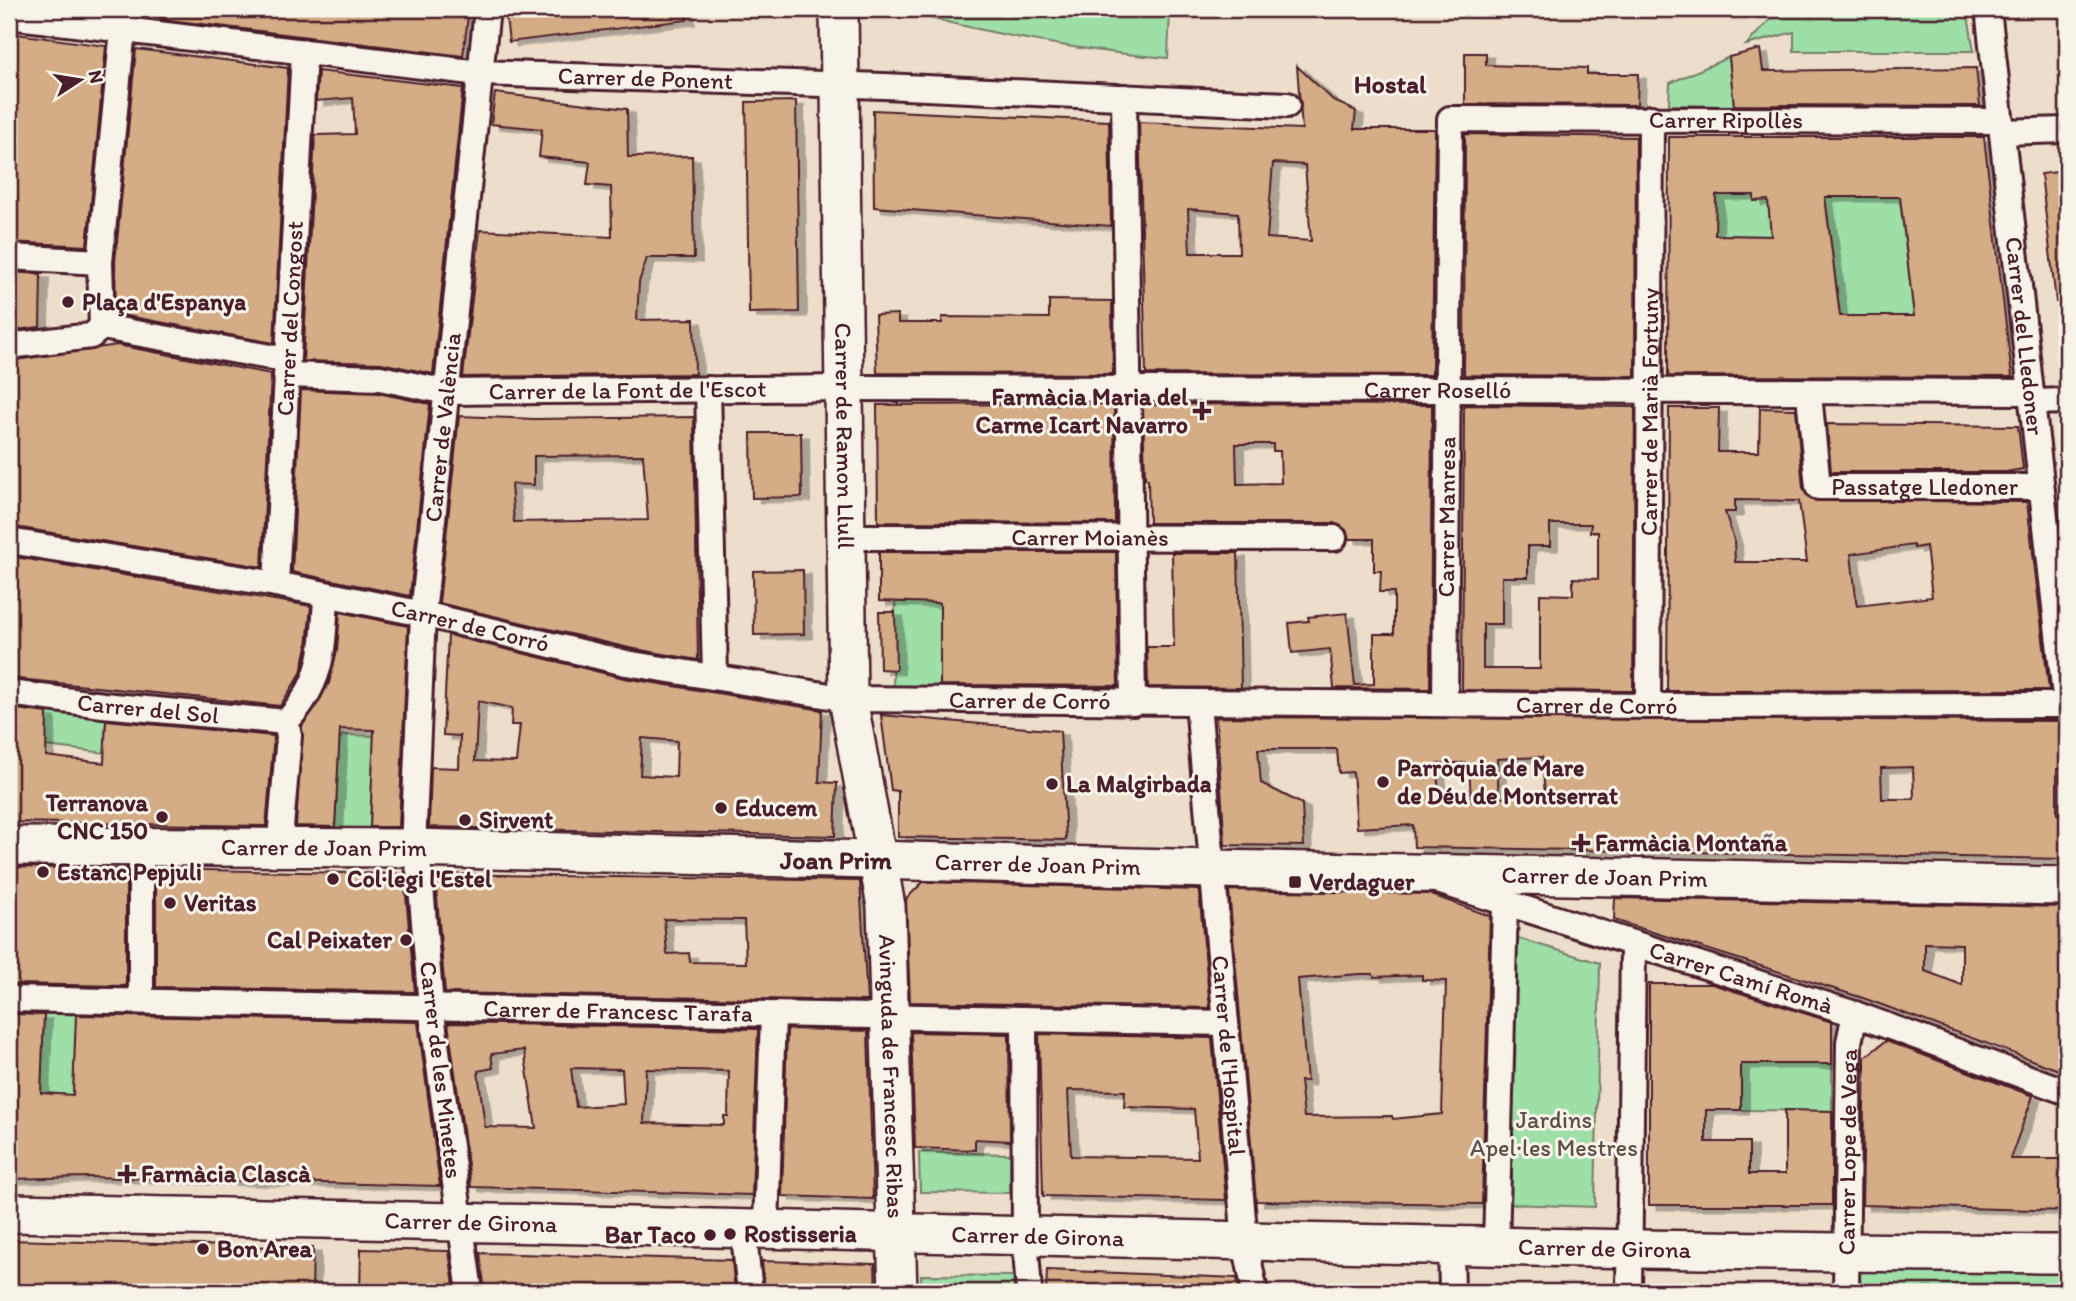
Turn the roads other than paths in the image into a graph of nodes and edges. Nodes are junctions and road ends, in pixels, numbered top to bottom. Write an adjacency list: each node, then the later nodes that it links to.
1 (486, 9): 7 (street, Carrer de València)
2 (839, 9): 8 (street, Carrer de Ramon Llull)
3 (1988, 9): 13 (street, Carrer del Lledoner)
4 (9, 16): 5 (street, Carrer de Ponent)
5 (124, 19): 6 (street, Carrer de Ponent); 16 (street)
6 (304, 52): 7 (street, Carrer de Ponent); 19 (street, Carrer del Congost)
7 (479, 73): 8 (street, Carrer de Ponent); 25 (street, Carrer de València)
8 (841, 85): 9 (street, Carrer de Ponent); 20 (street, Carrer de Ramon Llull)
9 (1124, 97): 10 (street, Carrer de Ponent); 21 (street)
10 (1287, 106)
11 (1651, 118): 12 (street, Carrer Ripollès); 13 (street, Carrer Ripollès); 24 (street, Carrer de Marià Fortuny)
12 (1450, 119): 23 (street, Carrer Manresa)
13 (2001, 127): 14 (street, Carrer Ripollès); 27 (street, Carrer del Lledoner)
14 (2067, 130)
15 (9, 257): 16 (street)
16 (100, 262): 17 (street)
17 (102, 327): 18 (street); 19 (street, Carrer de la Font de l'Escot)
18 (9, 346)
19 (287, 368): 25 (street, Carrer de la Font de l'Escot); 34 (street, Carrer del Congost)
20 (845, 388): 21 (street, Carrer Roselló); 22 (street, Carrer de la Font de l'Escot); 30 (street, Carrer de Ramon Llull)
21 (1129, 388): 23 (street, Carrer Roselló); 31 (street)
22 (708, 389): 25 (street, Carrer de la Font de l'Escot); 37 (street)
23 (1449, 390): 24 (street, Carrer Roselló); 42 (street, Carrer Manresa)
24 (1651, 391): 26 (street, Carrer Roselló); 44 (street, Carrer de Marià Fortuny)
25 (447, 392): 36 (street, Carrer de València)
26 (1809, 394): 27 (street, Carrer Roselló); 29 (street, Passatge Lledoner)
27 (2032, 397): 28 (street, Carrer Roselló); 29 (street, Carrer del Lledoner)
28 (2067, 401)
29 (2040, 487): 43 (street, Carrer del Lledoner)
30 (847, 537): 31 (street, Carrer Moianès); 39 (street, Carrer de Ramon Llull)
31 (1132, 538): 32 (street, Carrer Moianès); 40 (street)
32 (1334, 538)
33 (9, 541): 34 (street, Carrer de Corró)
34 (276, 584): 35 (street, Carrer de Corró)
35 (327, 596): 36 (street, Carrer de Corró); 45 (street)
36 (423, 614): 37 (street, Carrer de Corró); 48 (street, Carrer de València)
37 (715, 676): 39 (street, Carrer de Corró)
38 (9, 692): 45 (street, Carrer del Sol)
39 (848, 699): 40 (street, Carrer de Corró); 50 (street, Carrer de Ramon Llull)
40 (1133, 703): 41 (street, Carrer de Corró)
41 (1198, 703): 42 (street, Carrer de Corró); 51 (street, Carrer de l'Hospital)
42 (1445, 704): 44 (street, Carrer de Corró)
43 (2067, 705): 44 (street, Carrer de Corró)
44 (1648, 706)
45 (286, 722): 49 (street)
46 (9, 846): 47 (street, Carrer de Joan Prim)
47 (141, 848): 49 (street, Carrer de Joan Prim); 59 (street)
48 (413, 848): 49 (street, Carrer de Joan Prim); 50 (street, Carrer de Joan Prim); 60 (street, Carrer de les Minetes)
49 (279, 850)
50 (877, 861): 51 (street, Carrer de Joan Prim); 63 (street, Avinguda de Francesc Ribas)
51 (1212, 869): 52 (street, Carrer de Joan Prim); 65 (street, Carrer de l'Hospital)
52 (1412, 872): 53 (street, Carrer de Joan Prim); 55 (street, Carrer Camí Romà)
53 (1561, 875): 54 (street, Carrer de Joan Prim); 56 (street)
54 (2067, 886)
55 (1505, 904): 56 (street, Carrer Camí Romà); 74 (street)
56 (1558, 921): 57 (street, Carrer Camí Romà)
57 (1633, 944): 61 (street, Carrer Camí Romà); 75 (street)
58 (9, 999): 59 (street, Carrer de Francesc Tarafa)
59 (141, 1000): 60 (street, Carrer de Francesc Tarafa)
60 (431, 1007): 62 (street, Carrer de Francesc Tarafa); 68 (street, Carrer de les Minetes)
61 (1855, 1014): 66 (street, Carrer Camí Romà); 76 (street, Carrer Lope de Vega)
62 (773, 1015): 63 (street, Carrer de Francesc Tarafa); 69 (street)
63 (887, 1016): 64 (street, Carrer de Francesc Tarafa); 70 (street, Avinguda de Francesc Ribas)
64 (1024, 1019): 65 (street, Carrer de Francesc Tarafa); 71 (street)
65 (1226, 1023): 72 (street, Carrer de l'Hospital)
66 (2067, 1092)
67 (9, 1213): 68 (street, Carrer de Girona)
68 (460, 1220): 69 (street, Carrer de Girona); 78 (street, Carrer de les Minetes)
69 (755, 1227): 70 (street, Carrer de Girona); 79 (street)
70 (895, 1232): 71 (street, Carrer de Girona); 80 (street, Avinguda de Francesc Ribas)
71 (1025, 1236): 72 (street, Carrer de Girona); 81 (street)
72 (1245, 1242): 73 (street, Carrer de Girona); 82 (street, Carrer de l'Hospital)
73 (1451, 1245): 74 (street, Carrer de Girona); 83 (street)
74 (1496, 1246): 75 (street, Carrer de Girona)
75 (1629, 1247): 76 (street, Carrer de Girona); 84 (street)
76 (1846, 1251): 77 (street, Carrer de Girona); 85 (street, Carrer Lope de Vega)
77 (2067, 1254)
78 (470, 1292)
79 (750, 1292)
80 (898, 1292)
81 (1029, 1292)
82 (1255, 1292)
83 (1452, 1292)
84 (1629, 1292)
85 (1846, 1292)

